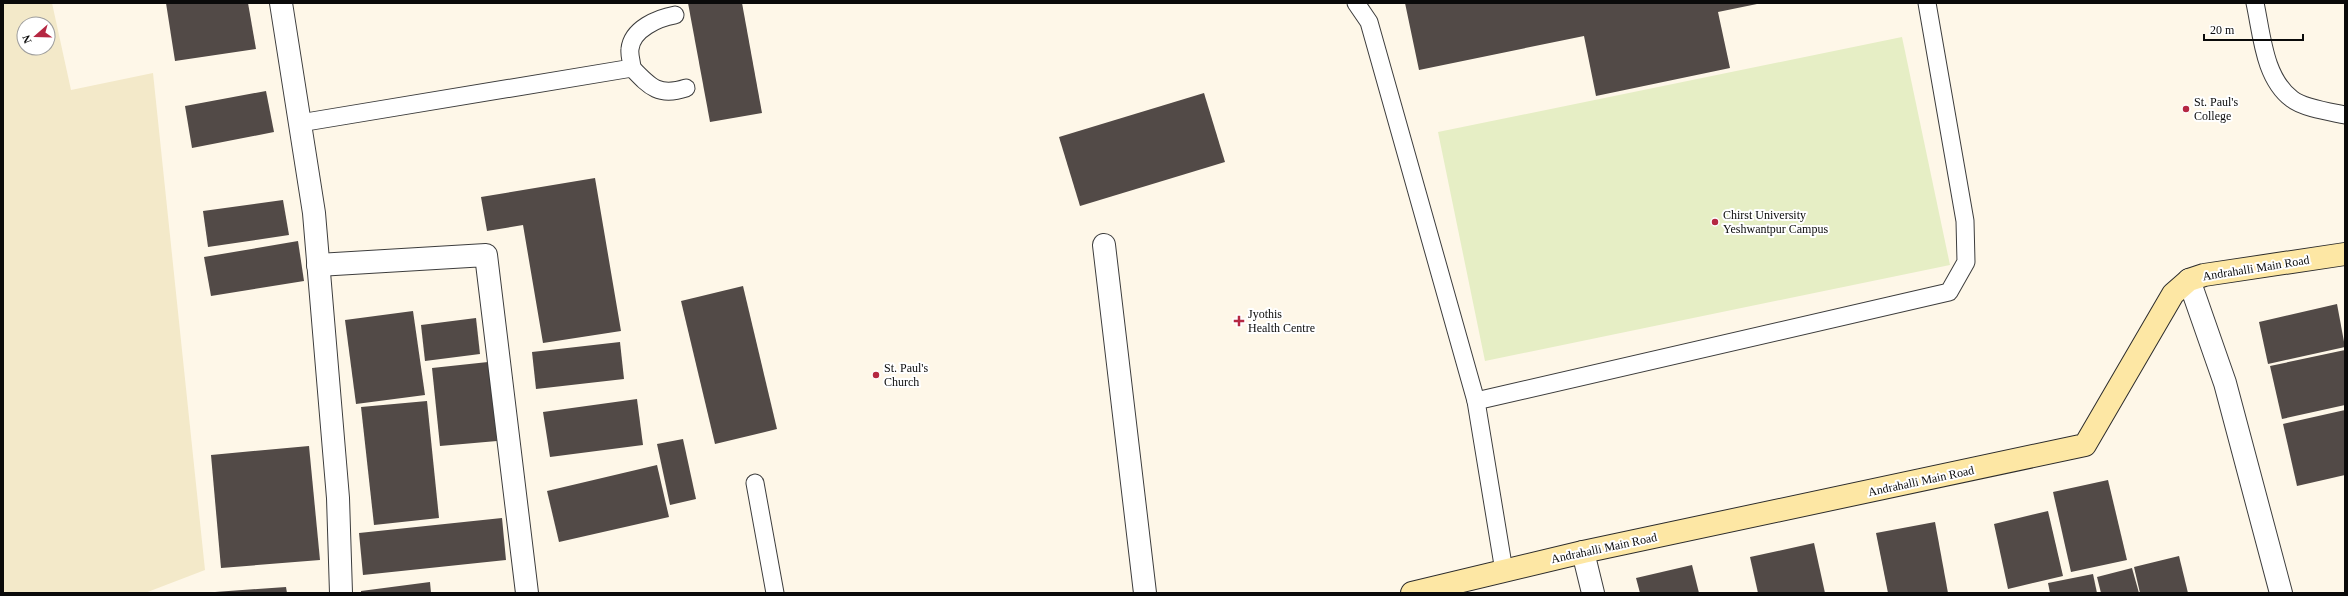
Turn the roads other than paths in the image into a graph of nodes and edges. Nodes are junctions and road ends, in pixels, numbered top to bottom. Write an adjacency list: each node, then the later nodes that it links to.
1 (281, 3): 9 (street)
2 (1356, 3): 14 (lane)
3 (1927, 3): 14 (lane)
4 (2255, 3): 8 (lane)
5 (675, 15): 6 (lane)
6 (632, 68): 7 (lane); 9 (lane)
7 (686, 88)
8 (2345, 115)
9 (300, 123): 12 (street)
10 (1104, 245): 21 (street)
11 (2345, 254): 13 (main road, Andrahalli Main Road)
12 (318, 265): 18 (street); 19 (street)
13 (2190, 280): 16 (main road, Andrahalli Main Road); 24 (street)
14 (1476, 401): 17 (lane)
15 (755, 483): 20 (lane)
16 (1583, 552): 17 (main road, Andrahalli Main Road); 23 (street)
17 (1504, 571): 22 (main road, Andrahalli Main Road)
18 (341, 593)
19 (527, 593)
20 (775, 593)
21 (1145, 593)
22 (1412, 593)
23 (1593, 593)
24 (2281, 593)

